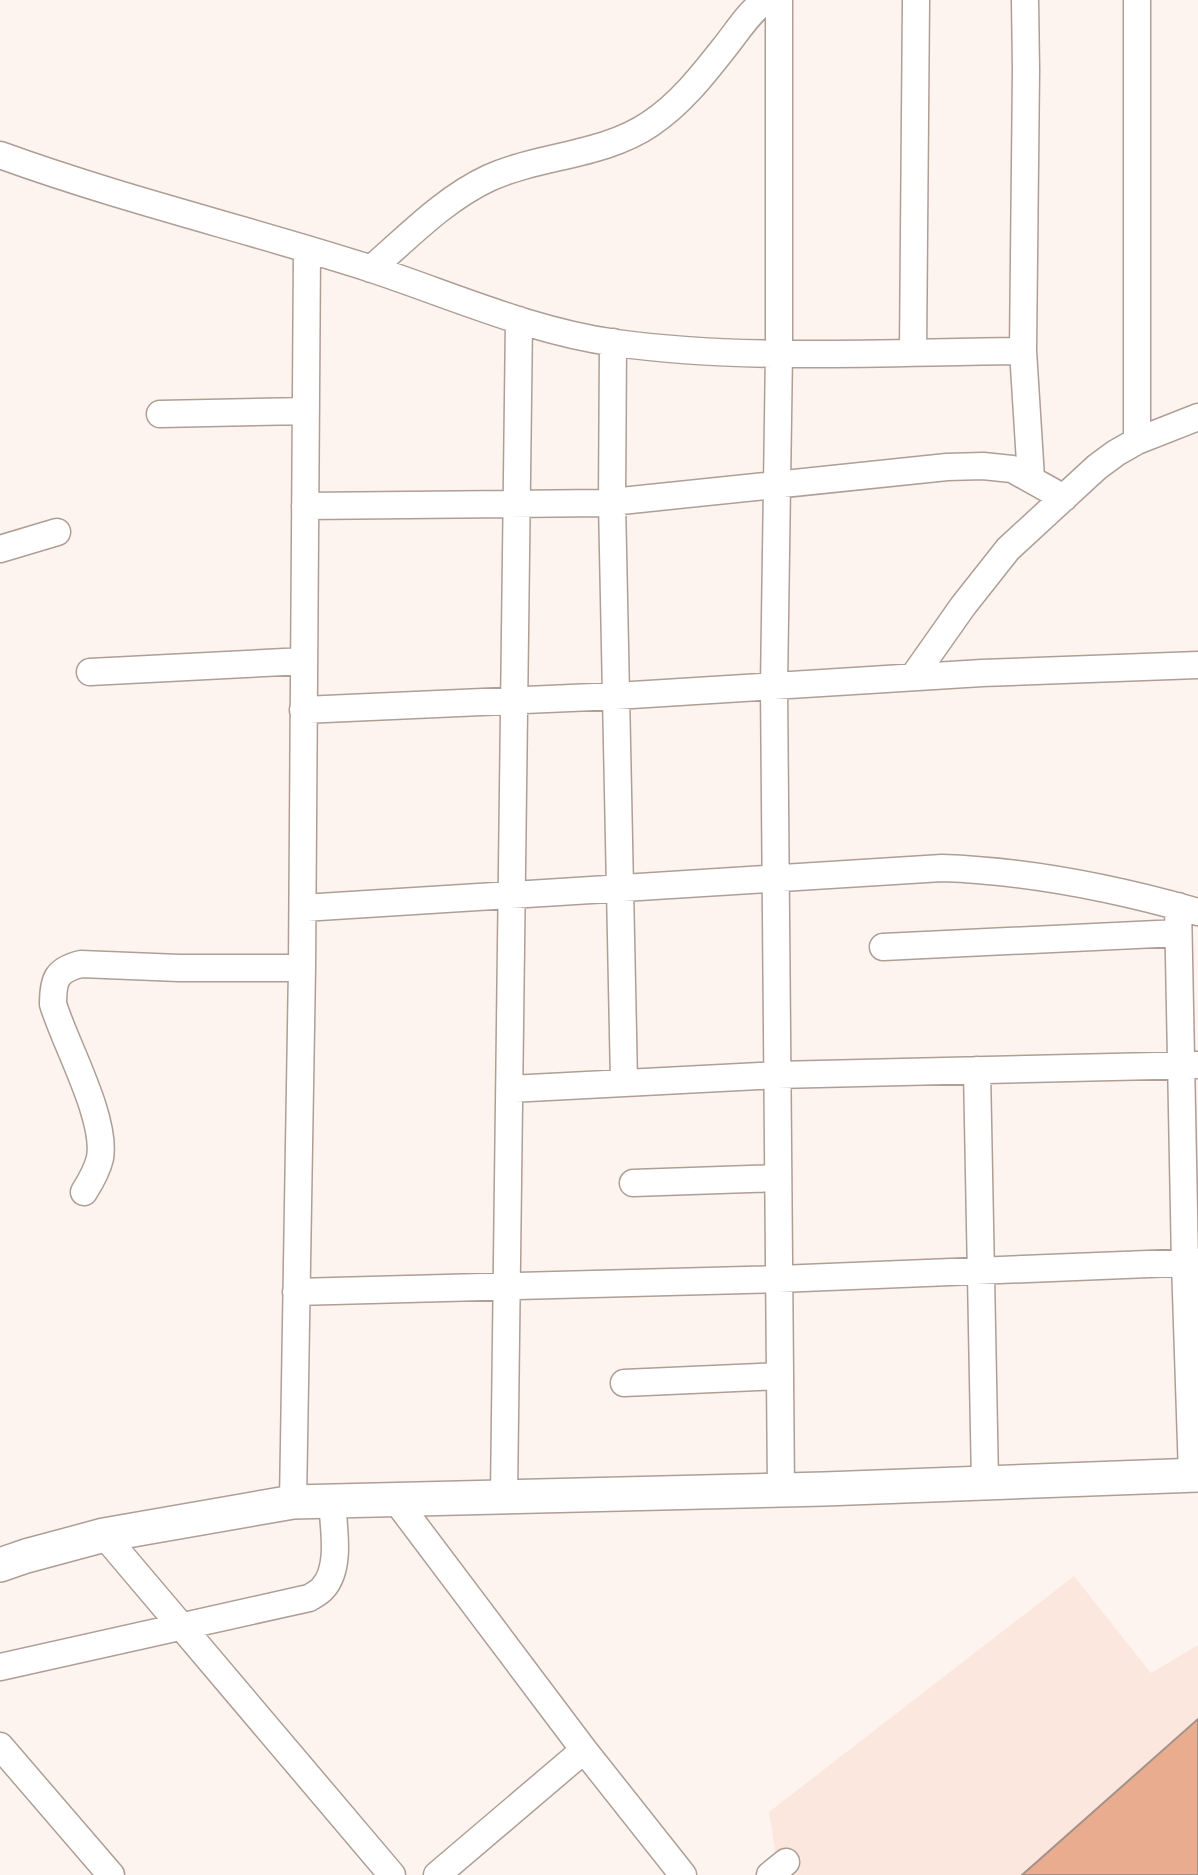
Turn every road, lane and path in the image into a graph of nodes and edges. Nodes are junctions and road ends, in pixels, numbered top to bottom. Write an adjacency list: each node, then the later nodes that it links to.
1 (766, 0): 8 (street)
2 (779, 0): 12 (street)
3 (916, 0): 13 (street)
4 (1025, 0): 11 (street)
5 (1137, 0): 17 (street)
6 (0, 155): 7 (street)
7 (307, 250): 8 (street); 14 (street)
8 (371, 269): 9 (street)
9 (519, 320): 10 (street); 22 (street)
10 (613, 342): 12 (street); 21 (street)
11 (1023, 351): 13 (street); 18 (street)
12 (779, 352): 13 (street); 19 (street)
13 (913, 352)
14 (306, 411): 15 (street); 23 (street)
15 (160, 414)
16 (1198, 417): 17 (street)
17 (1138, 441): 20 (street)
18 (1031, 478): 19 (street); 20 (street)
19 (777, 485): 21 (street); 30 (street)
20 (1064, 498): 29 (street)
21 (612, 502): 22 (street); 31 (street)
22 (517, 504): 23 (street); 32 (street)
23 (305, 506): 26 (street)
24 (57, 532): 25 (street)
25 (0, 549)
26 (304, 661): 28 (street); 33 (street)
27 (1198, 665): 29 (street)
28 (90, 672)
29 (913, 677): 30 (street)
30 (774, 685): 31 (street); 34 (street)
31 (616, 696): 32 (street); 35 (street)
32 (514, 699): 33 (street); 36 (street)
33 (303, 710): 37 (street)
34 (776, 878): 35 (street); 38 (street); 44 (street)
35 (620, 888): 36 (street); 45 (street)
36 (512, 895): 37 (street); 46 (street)
37 (303, 908): 41 (street)
38 (1188, 909): 39 (street)
39 (1178, 933): 40 (street); 42 (street)
40 (883, 947)
41 (302, 968): 49 (street); 54 (street)
42 (1190, 1065): 43 (street); 50 (street)
43 (977, 1070): 44 (street); 51 (street)
44 (777, 1075): 45 (street); 47 (street)
45 (624, 1082): 46 (street)
46 (510, 1089): 53 (street)
47 (778, 1178): 48 (street); 52 (street)
48 (633, 1183)
49 (84, 1192)
50 (1191, 1263): 51 (street); 57 (street)
51 (981, 1270): 52 (street); 58 (street)
52 (779, 1279): 53 (street); 55 (street)
53 (508, 1286): 54 (street); 60 (street)
54 (296, 1292): 63 (street)
55 (780, 1376): 56 (street); 59 (street)
56 (624, 1383)
57 (1195, 1475): 58 (street)
58 (985, 1482): 59 (street)
59 (781, 1490): 60 (street)
60 (504, 1495): 61 (street)
61 (395, 1499): 62 (street); 69 (street)
62 (332, 1500): 63 (street); 66 (street)
63 (293, 1502): 64 (street)
64 (104, 1535): 65 (street); 66 (street)
65 (0, 1564)
66 (181, 1628): 67 (street); 71 (street)
67 (0, 1667)
68 (0, 1746): 70 (street)
69 (584, 1750): 72 (street); 73 (street)
70 (111, 1875)
71 (392, 1875)
72 (437, 1875)
73 (683, 1875)

